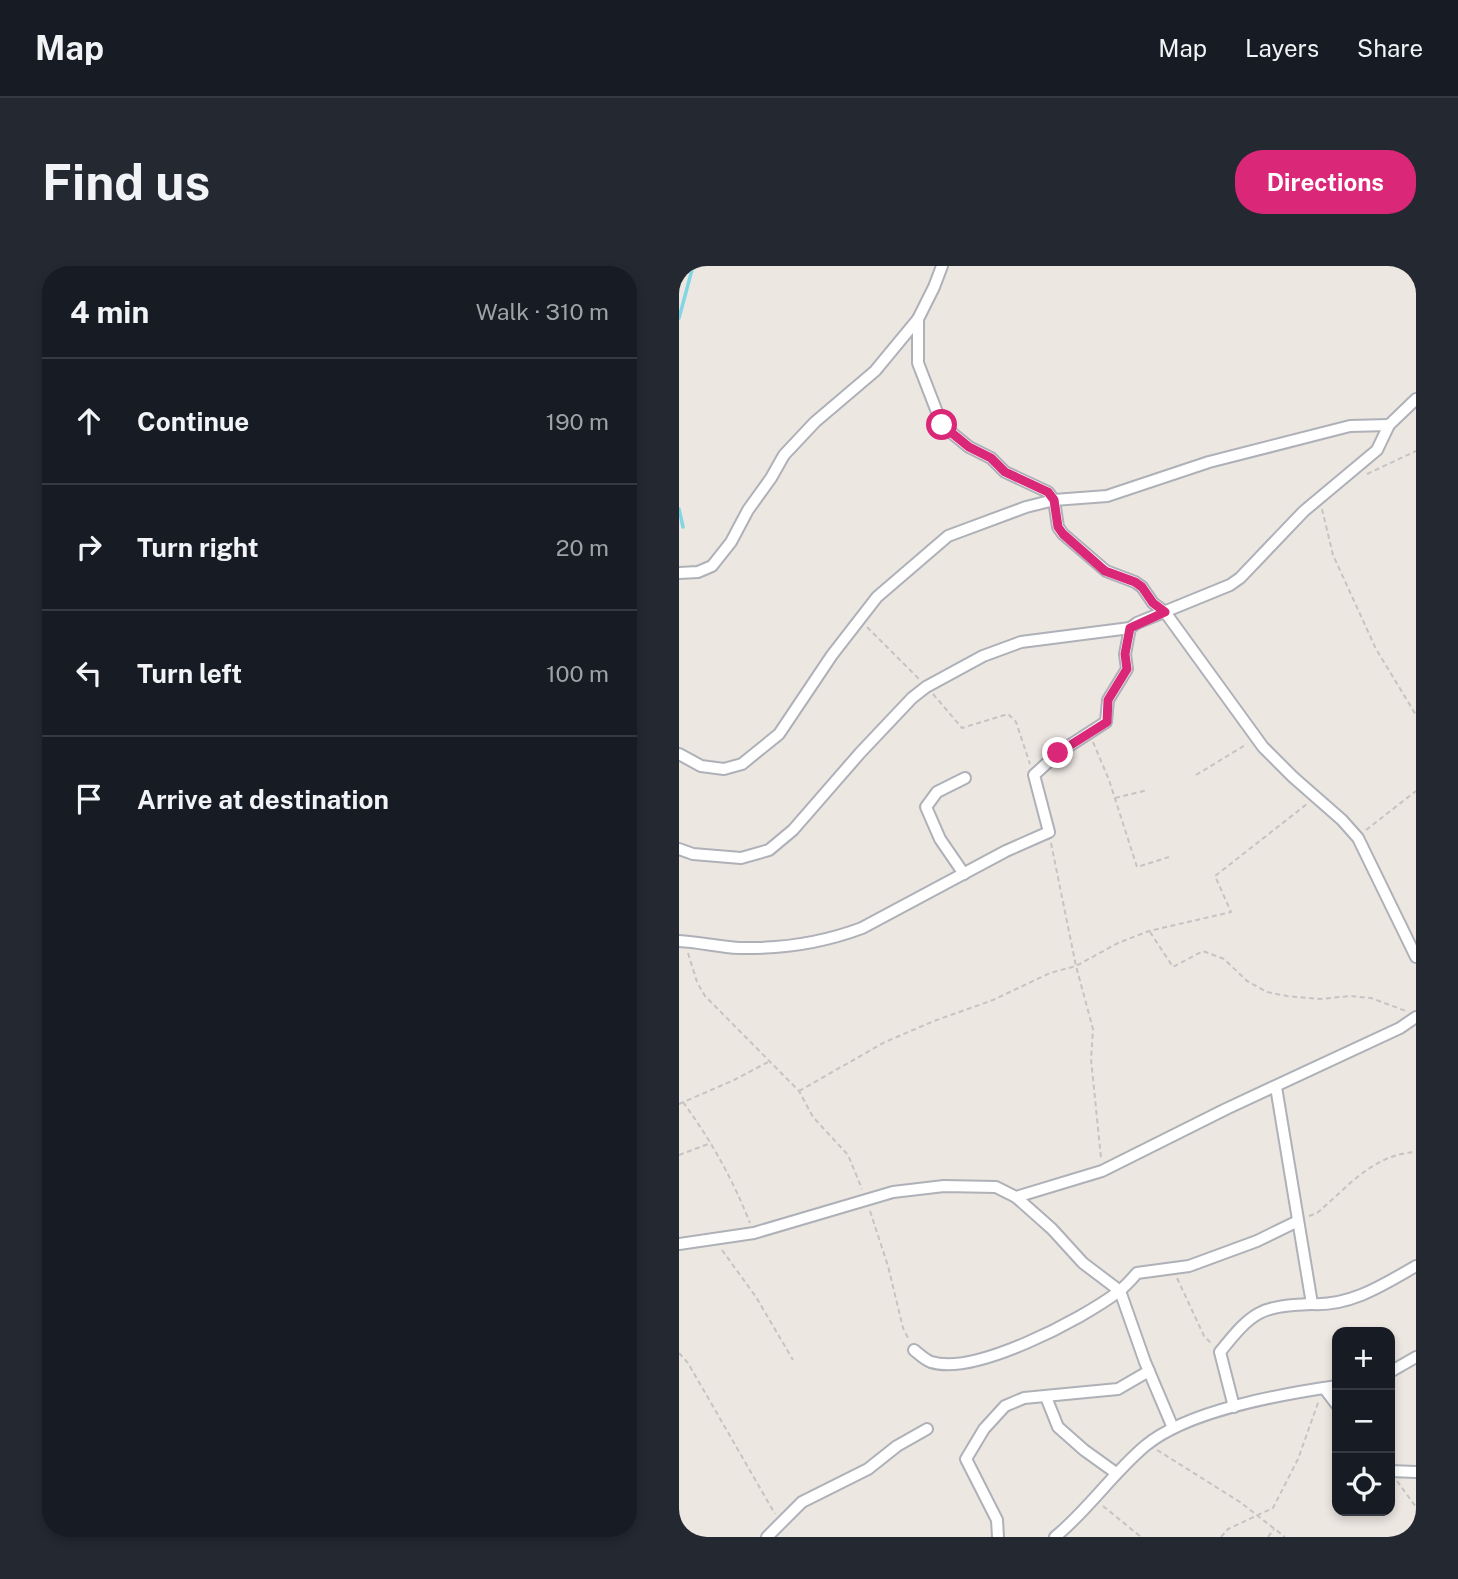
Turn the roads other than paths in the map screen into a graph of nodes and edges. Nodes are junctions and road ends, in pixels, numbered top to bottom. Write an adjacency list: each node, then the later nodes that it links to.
1 (941, 266): 2 (street)
2 (918, 319): 5 (street); 6 (street)
3 (1416, 399): 4 (street)
4 (1389, 425): 5 (street); 7 (street)
5 (1054, 500): 7 (street); 9 (street)
6 (679, 573)
7 (1165, 612): 8 (street); 14 (street)
8 (1130, 628): 11 (street); 12 (street)
9 (679, 754)
10 (965, 778): 12 (street)
11 (679, 849)
12 (964, 874): 13 (street)
13 (682, 941)
14 (1416, 957)
15 (1416, 1017): 16 (street)
16 (1276, 1087): 17 (street); 18 (street)
17 (1016, 1198): 19 (street); 21 (street)
18 (1298, 1221): 21 (street); 22 (street)
19 (679, 1244)
20 (1416, 1266): 22 (street)
21 (1120, 1291): 23 (street); 26 (street)
22 (1312, 1304): 31 (street)
23 (914, 1350)
24 (1416, 1357): 25 (street)
25 (1395, 1369)
26 (1149, 1371): 29 (street); 32 (street)
27 (1332, 1387): 28 (street)
28 (1324, 1388): 30 (street); 31 (street)
29 (1046, 1397): 36 (street); 38 (street)
30 (1332, 1398)
31 (1234, 1407): 32 (street)
32 (1173, 1428): 36 (street)
33 (927, 1429): 37 (street)
34 (1395, 1471): 35 (street)
35 (1416, 1472)
36 (1116, 1473): 39 (street)
37 (767, 1537)
38 (998, 1537)
39 (1055, 1537)

